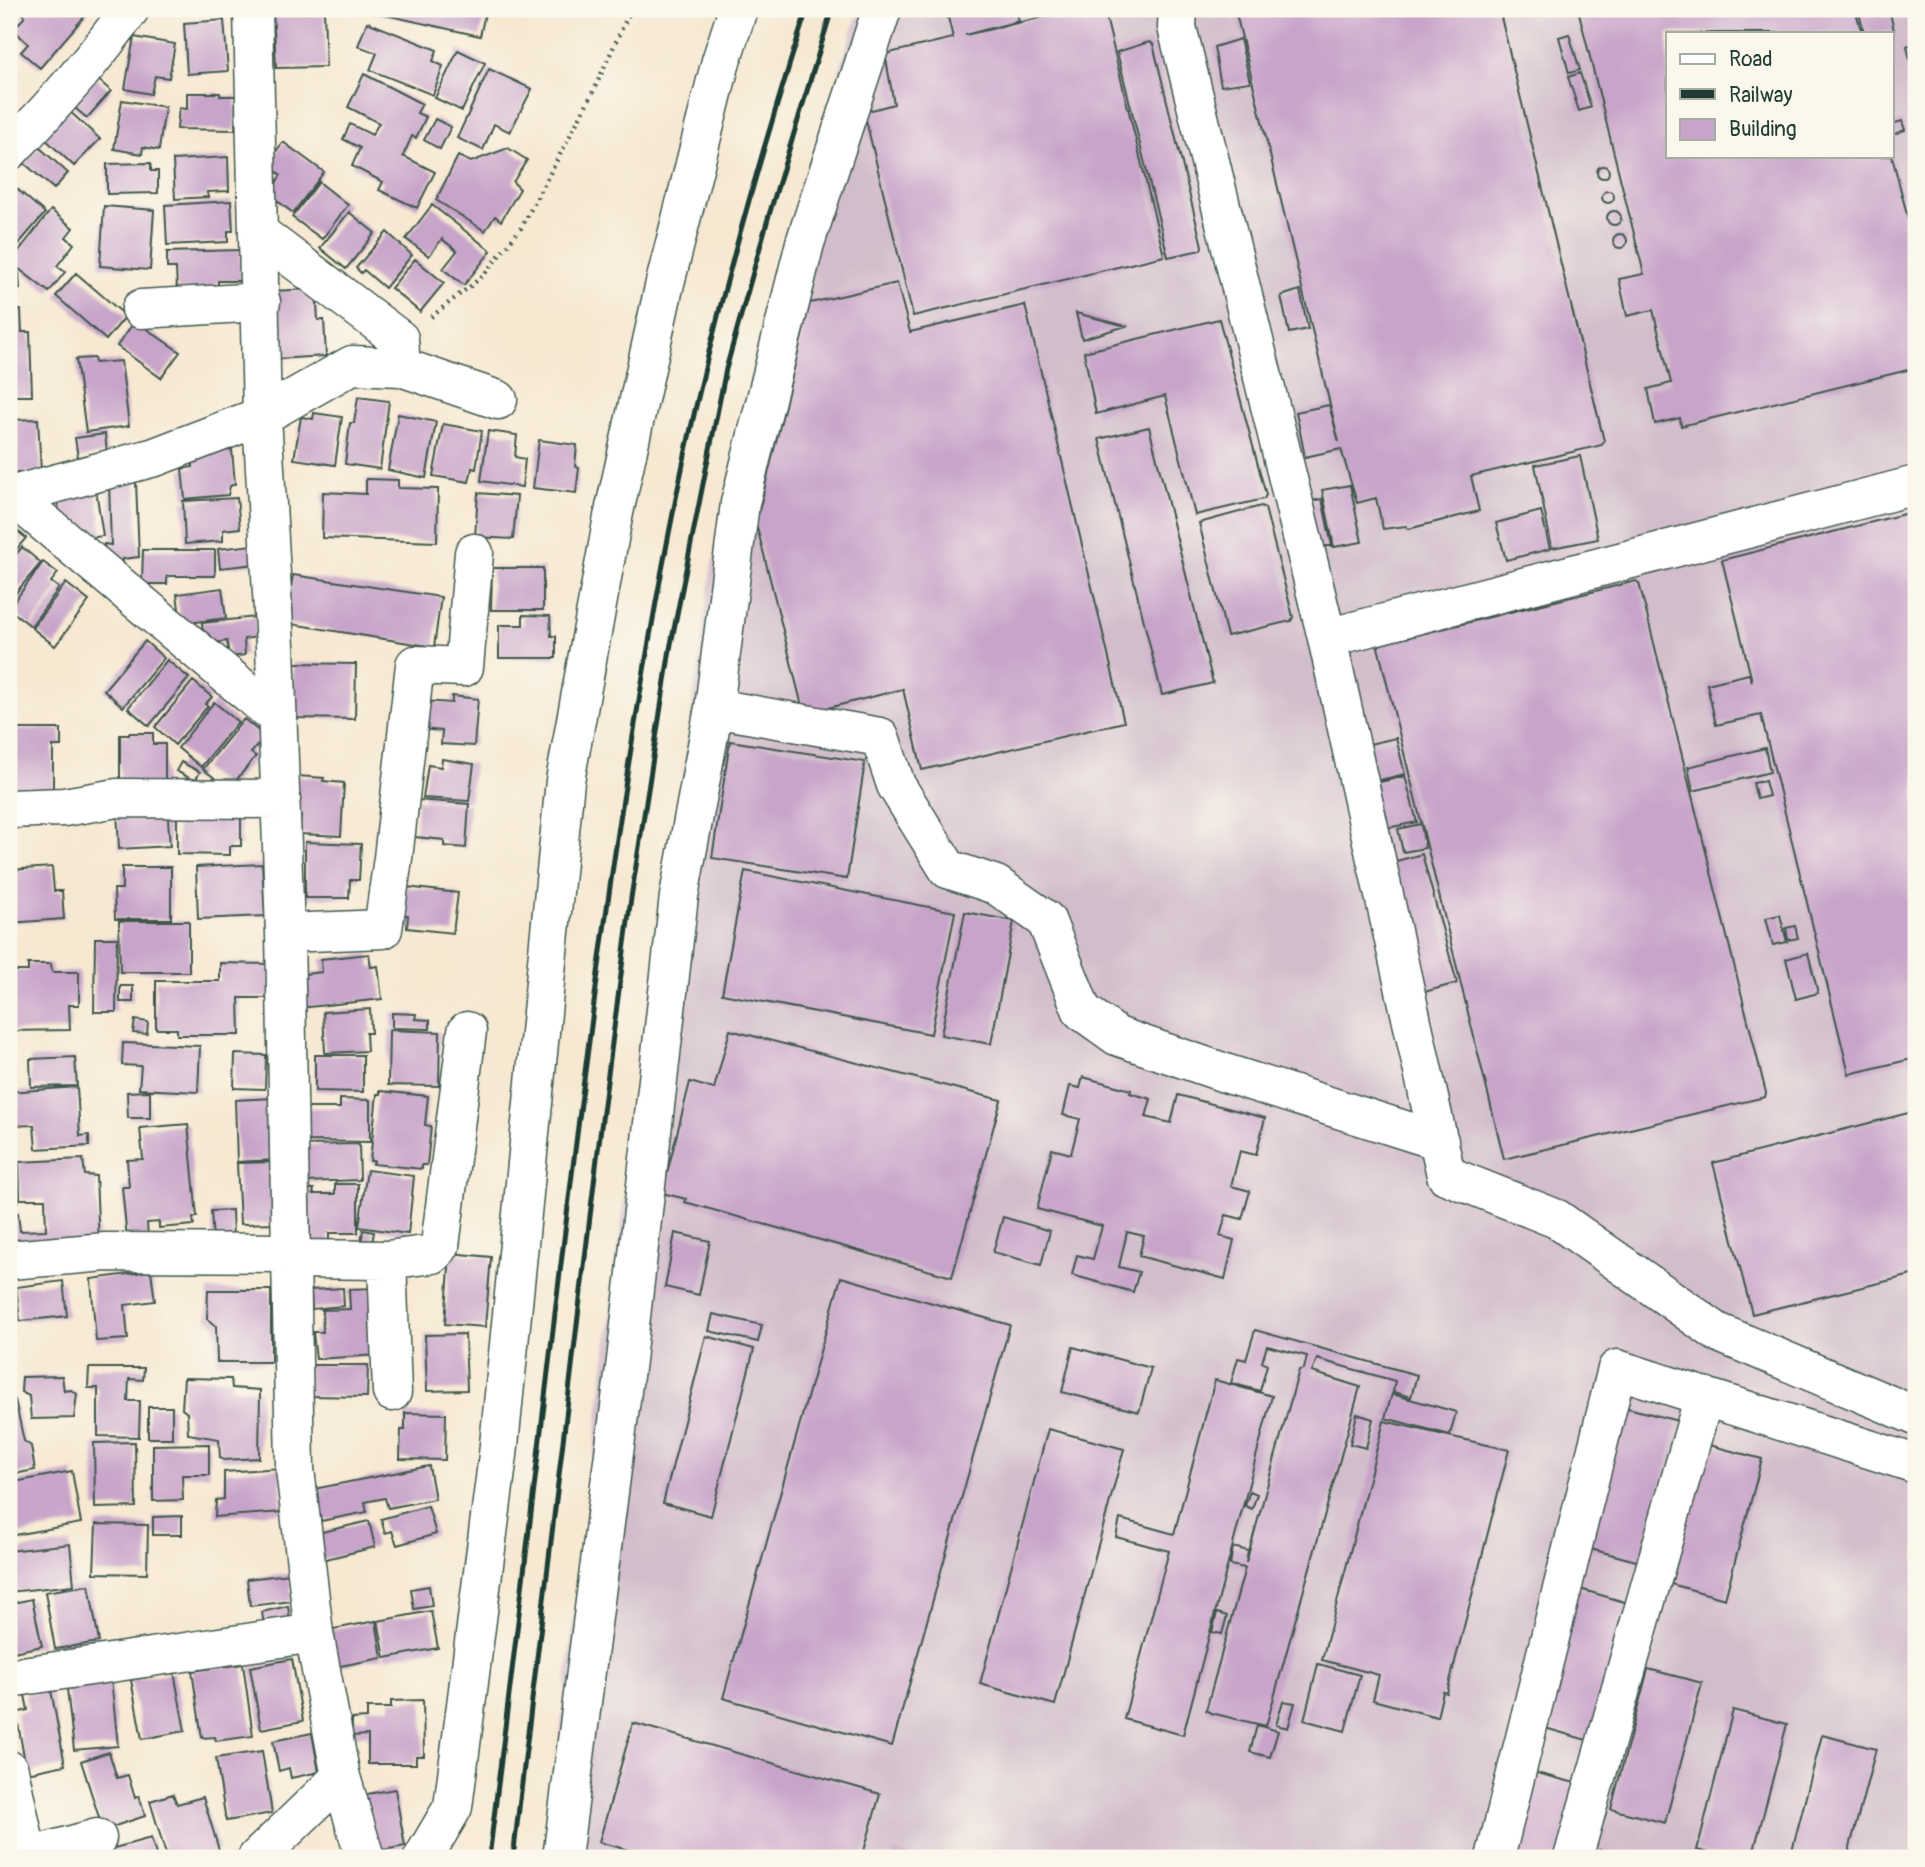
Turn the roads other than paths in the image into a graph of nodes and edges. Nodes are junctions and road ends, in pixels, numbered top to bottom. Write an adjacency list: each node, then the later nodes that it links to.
1 (130, 9): 6 (street)
2 (253, 9): 7 (street)
3 (738, 9): 39 (street)
4 (882, 9): 17 (street)
5 (1178, 9): 16 (street)
6 (9, 151)
7 (259, 233): 8 (street); 10 (street)
8 (261, 302): 9 (street); 12 (street)
9 (141, 309)
10 (400, 353): 11 (street); 12 (street)
11 (498, 400)
12 (262, 416): 14 (street); 18 (street)
13 (1916, 485): 16 (street)
14 (10, 496): 18 (street)
15 (474, 553): 21 (street)
16 (1327, 638): 23 (street)
17 (714, 708): 23 (street); 40 (street)
18 (278, 718): 19 (street)
19 (281, 799): 20 (street); 21 (street)
20 (9, 809)
21 (285, 933): 24 (street)
22 (467, 1031): 26 (street)
23 (1439, 1141): 29 (street)
24 (292, 1256): 25 (street); 26 (street); 31 (street)
25 (9, 1260)
26 (387, 1260): 27 (street)
27 (392, 1392)
28 (1704, 1396): 30 (street); 41 (street); 42 (street)
29 (1916, 1416)
30 (1916, 1464)
31 (314, 1633): 32 (street); 34 (street)
32 (9, 1678)
33 (9, 1770): 36 (street)
34 (341, 1777): 37 (street); 38 (street)
35 (97, 1838): 36 (street)
36 (23, 1848)
37 (257, 1858)
38 (365, 1858)
39 (423, 1858)
40 (562, 1858)
41 (1495, 1858)
42 (1573, 1858)

